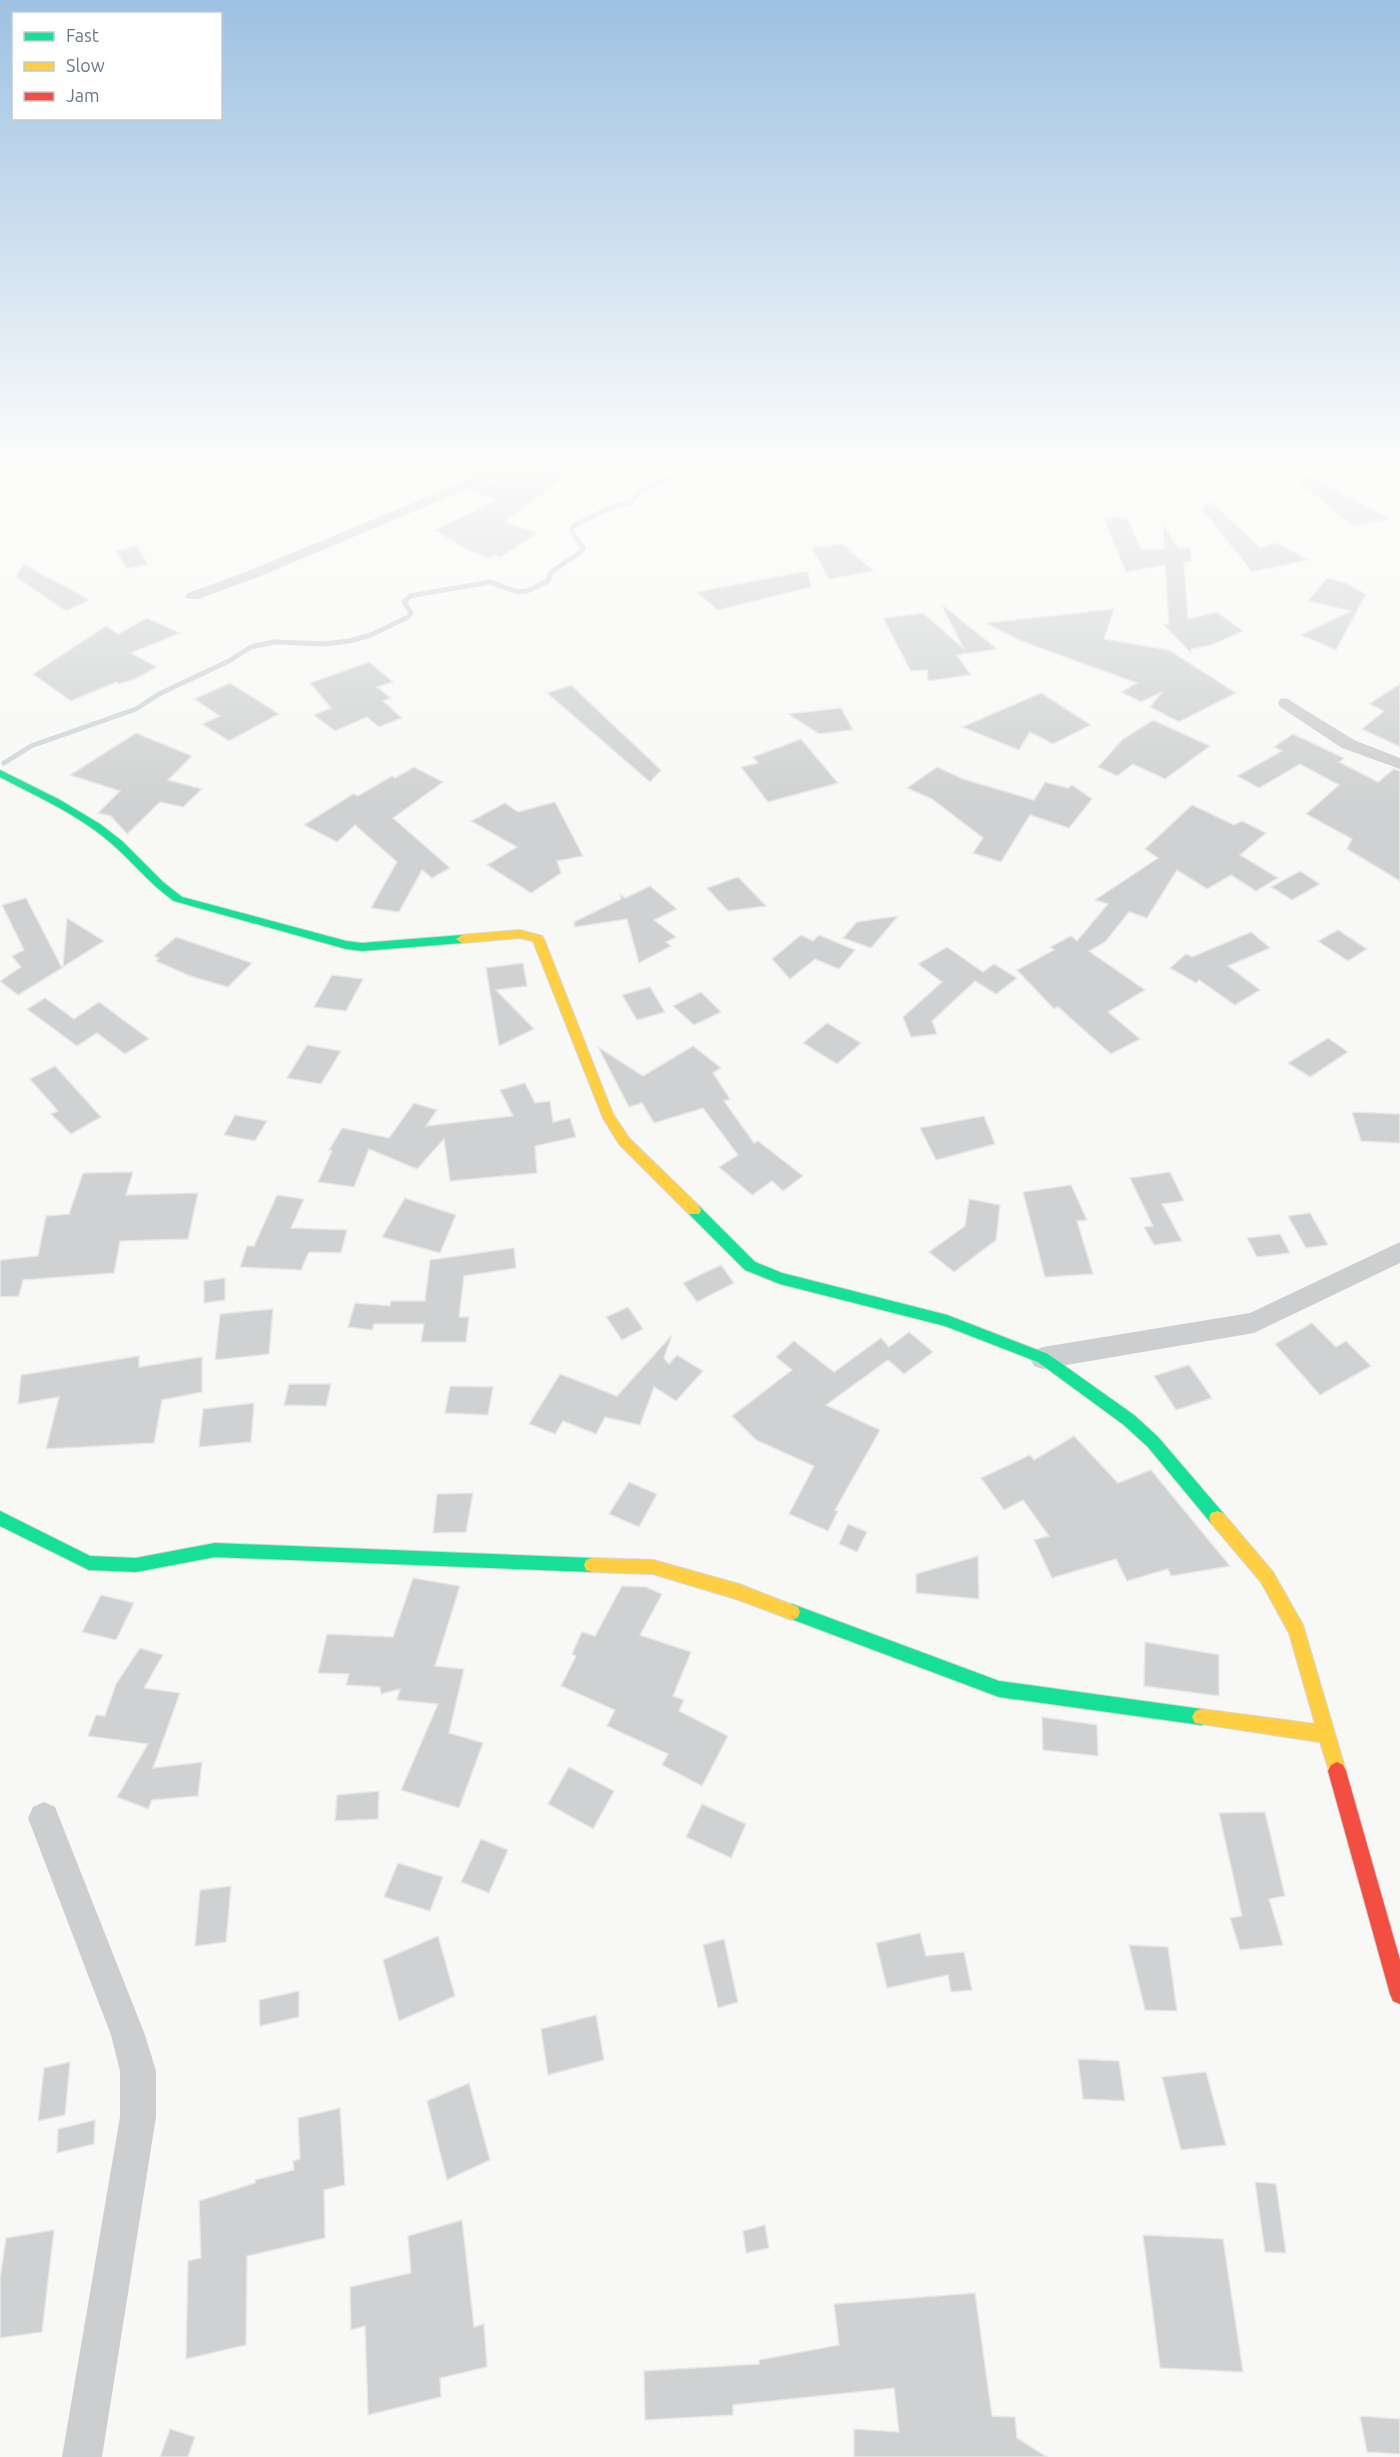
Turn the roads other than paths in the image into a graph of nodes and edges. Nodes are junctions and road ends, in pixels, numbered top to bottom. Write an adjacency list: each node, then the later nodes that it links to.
1 (242, 579): 2 (street)
2 (193, 596)
3 (1286, 703): 4 (street)
4 (1400, 764)
5 (0, 773): 7 (street)
6 (1400, 1252): 7 (street)
7 (1043, 1358): 9 (street)
8 (0, 1518): 9 (street)
9 (1326, 1734): 11 (street)
10 (44, 1818): 12 (street)
11 (1400, 1994)
12 (82, 2457)

